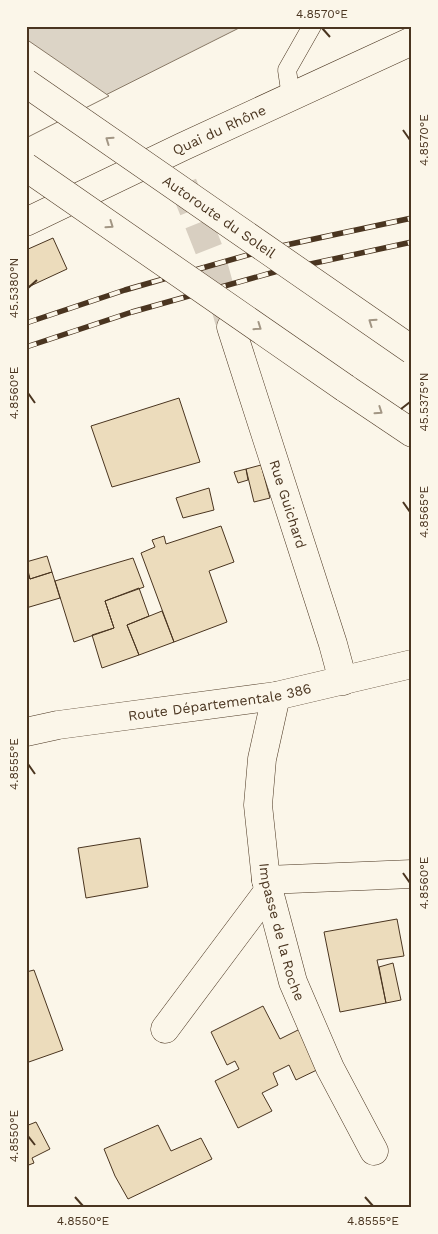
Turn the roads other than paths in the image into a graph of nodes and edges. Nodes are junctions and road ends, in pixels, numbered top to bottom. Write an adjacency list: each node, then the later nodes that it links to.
1 (312, 26): 4 (lane)
2 (412, 40): 4 (main road, Quai du Rhône)
3 (26, 83): 10 (main road, Autoroute du Soleil, one-way to 3, bridge)
4 (290, 97): 5 (main road, Quai du Rhône)
5 (170, 152): 7 (main road); 8 (main road, Quai du Rhône)
6 (26, 168): 11 (main road, one-way to 11, bridge)
7 (182, 180)
8 (26, 222)
9 (231, 327): 13 (main road, Rue Guichard)
10 (412, 350)
11 (412, 433)
12 (412, 664): 13 (main road, Route Départementale 386)
13 (343, 681): 14 (main road, Route Départementale 386)
14 (276, 696): 15 (main road, Route Départementale 386); 17 (main road, Impasse de la Roche)
15 (26, 732)
16 (412, 874): 17 (main road)
17 (267, 885): 18 (main road); 19 (main road, Impasse de la Roche)
18 (165, 1029)
19 (374, 1151)

